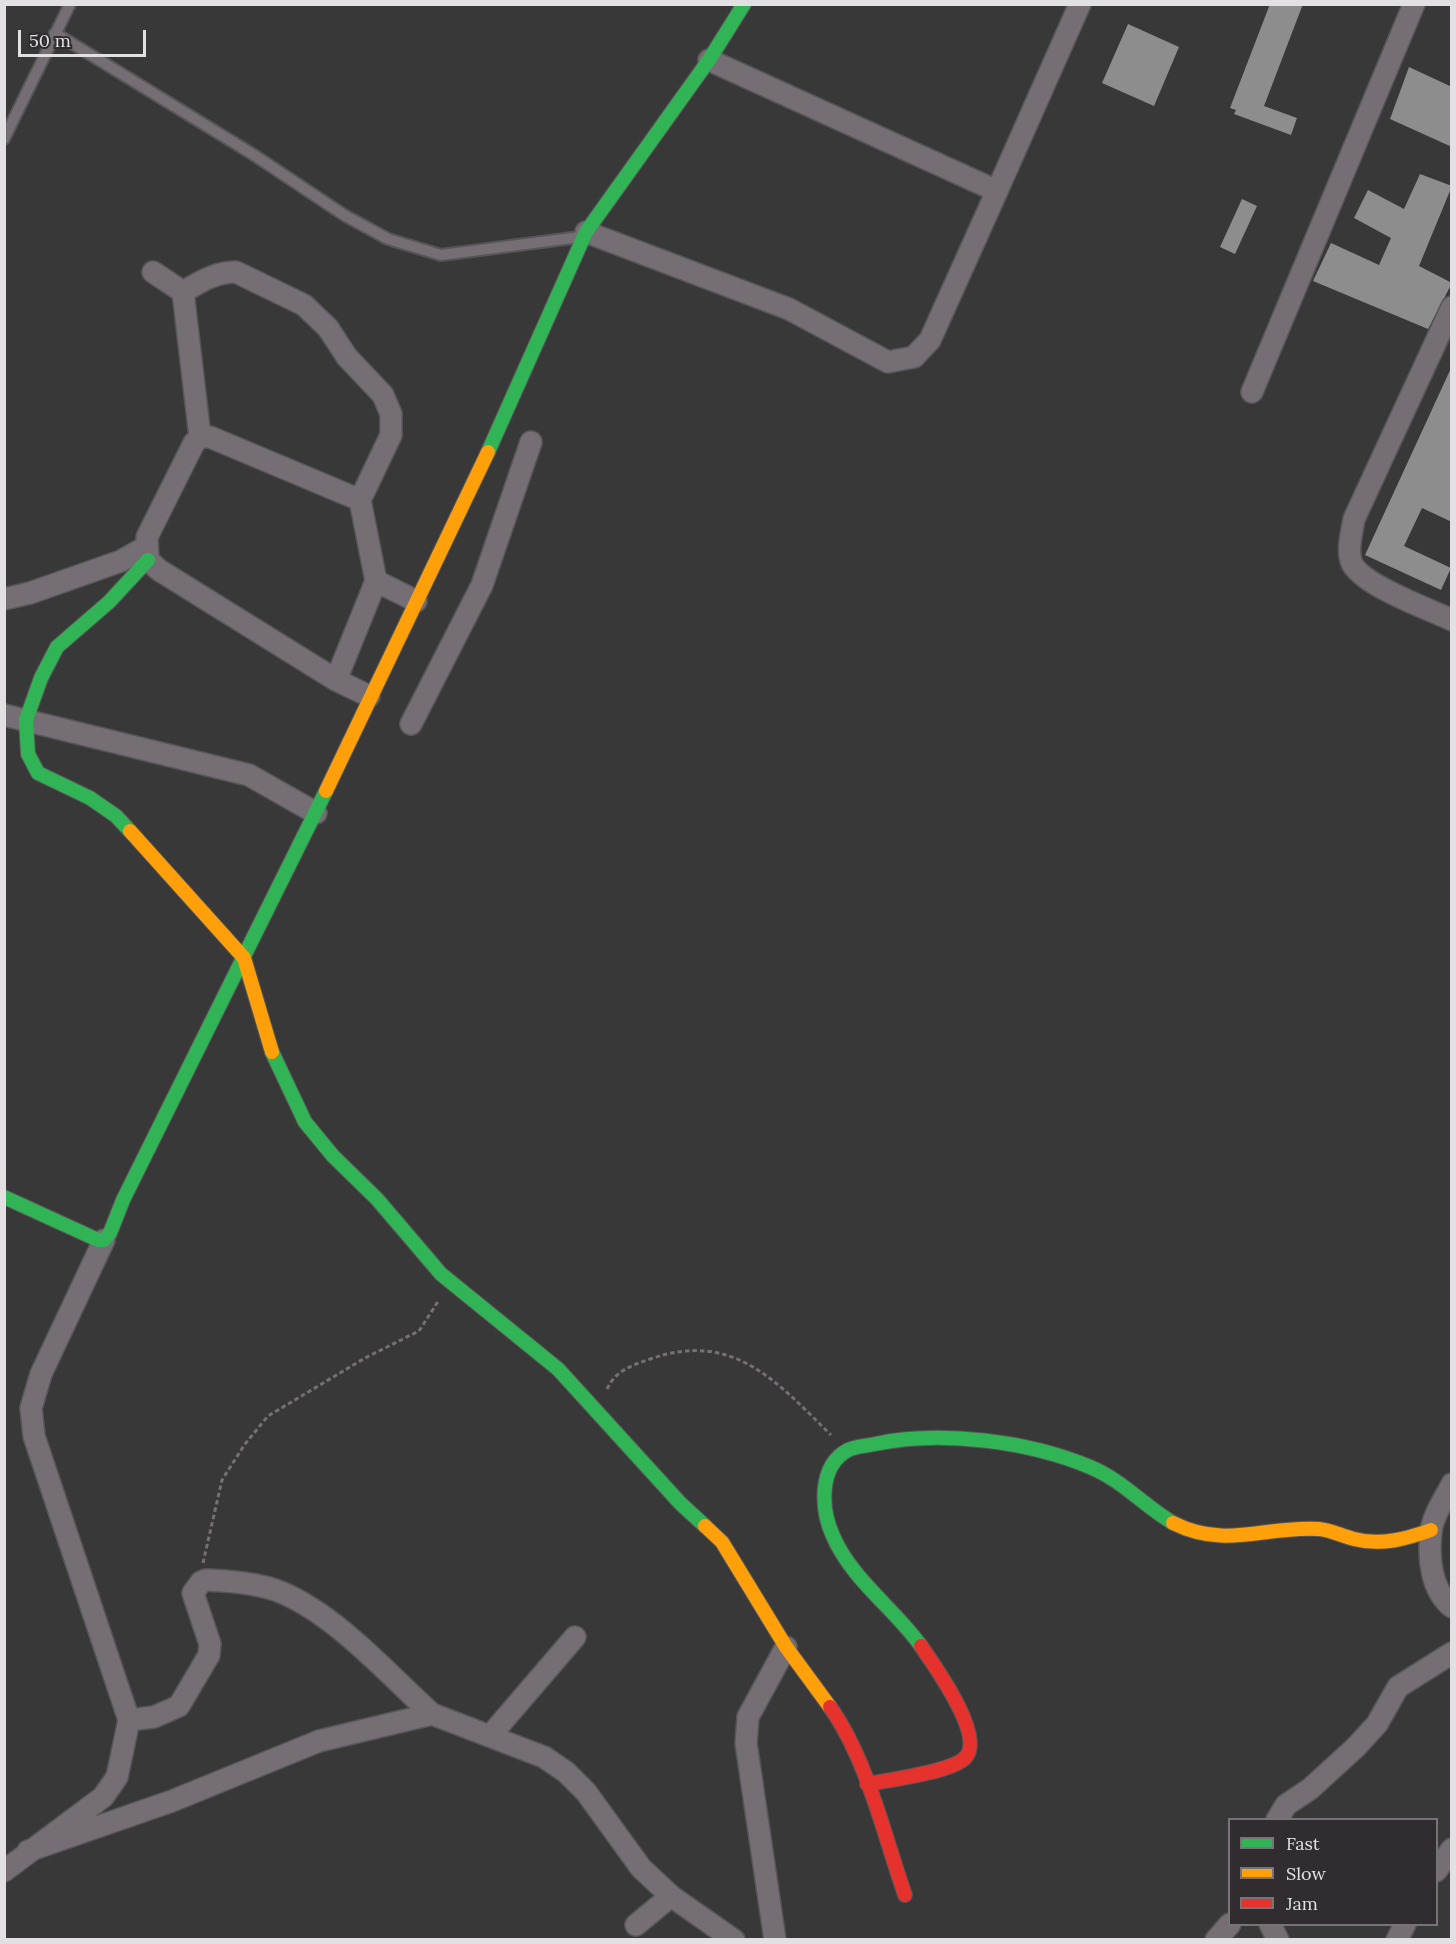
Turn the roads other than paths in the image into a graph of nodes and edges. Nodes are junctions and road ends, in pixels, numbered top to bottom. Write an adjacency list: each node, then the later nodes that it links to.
1 (70, 4): 5 (lane)
2 (744, 4): 6 (street)
3 (1080, 4): 8 (street)
4 (1414, 4): 13 (street)
5 (55, 33): 7 (lane); 9 (lane)
6 (709, 60): 8 (street); 9 (street)
7 (4, 139)
8 (997, 191): 9 (street)
9 (585, 234): 20 (street)
10 (153, 272): 11 (street)
11 (183, 292): 14 (street); 16 (street)
12 (1452, 307): 21 (street)
13 (1252, 392)
14 (200, 436): 16 (street); 17 (street)
15 (531, 442): 26 (street)
16 (360, 500): 18 (street)
17 (147, 553): 19 (street); 22 (street); 25 (street)
18 (376, 581): 20 (street); 22 (street)
19 (4, 599)
20 (416, 601): 23 (street)
21 (1452, 620)
22 (336, 680): 23 (street)
23 (369, 696): 27 (street)
24 (4, 715): 25 (street)
25 (26, 720): 27 (street); 28 (street)
26 (411, 724)
27 (316, 813): 28 (street)
28 (244, 958): 30 (street); 35 (street)
29 (4, 1197): 30 (street)
30 (104, 1240): 38 (street)
31 (1452, 1484): 32 (street)
32 (1431, 1530): 33 (street); 40 (street)
33 (1452, 1607)
34 (575, 1636): 39 (street)
35 (786, 1647): 40 (street); 53 (street)
36 (1452, 1653): 41 (street)
37 (432, 1714): 38 (street); 39 (street); 43 (street)
38 (129, 1720): 43 (street)
39 (490, 1736): 47 (street)
40 (867, 1784): 46 (street)
41 (1278, 1818)
42 (1452, 1849): 44 (street)
43 (28, 1851): 45 (street)
44 (1438, 1870)
45 (4, 1871)
46 (906, 1895)
47 (671, 1896): 48 (street); 52 (street)
48 (636, 1925)
49 (1228, 1926): 54 (street)
50 (1271, 1926): 55 (street)
51 (1404, 1926): 56 (street)
52 (734, 1940)
53 (775, 1940)
54 (1216, 1940)
55 (1278, 1940)
56 (1397, 1940)

